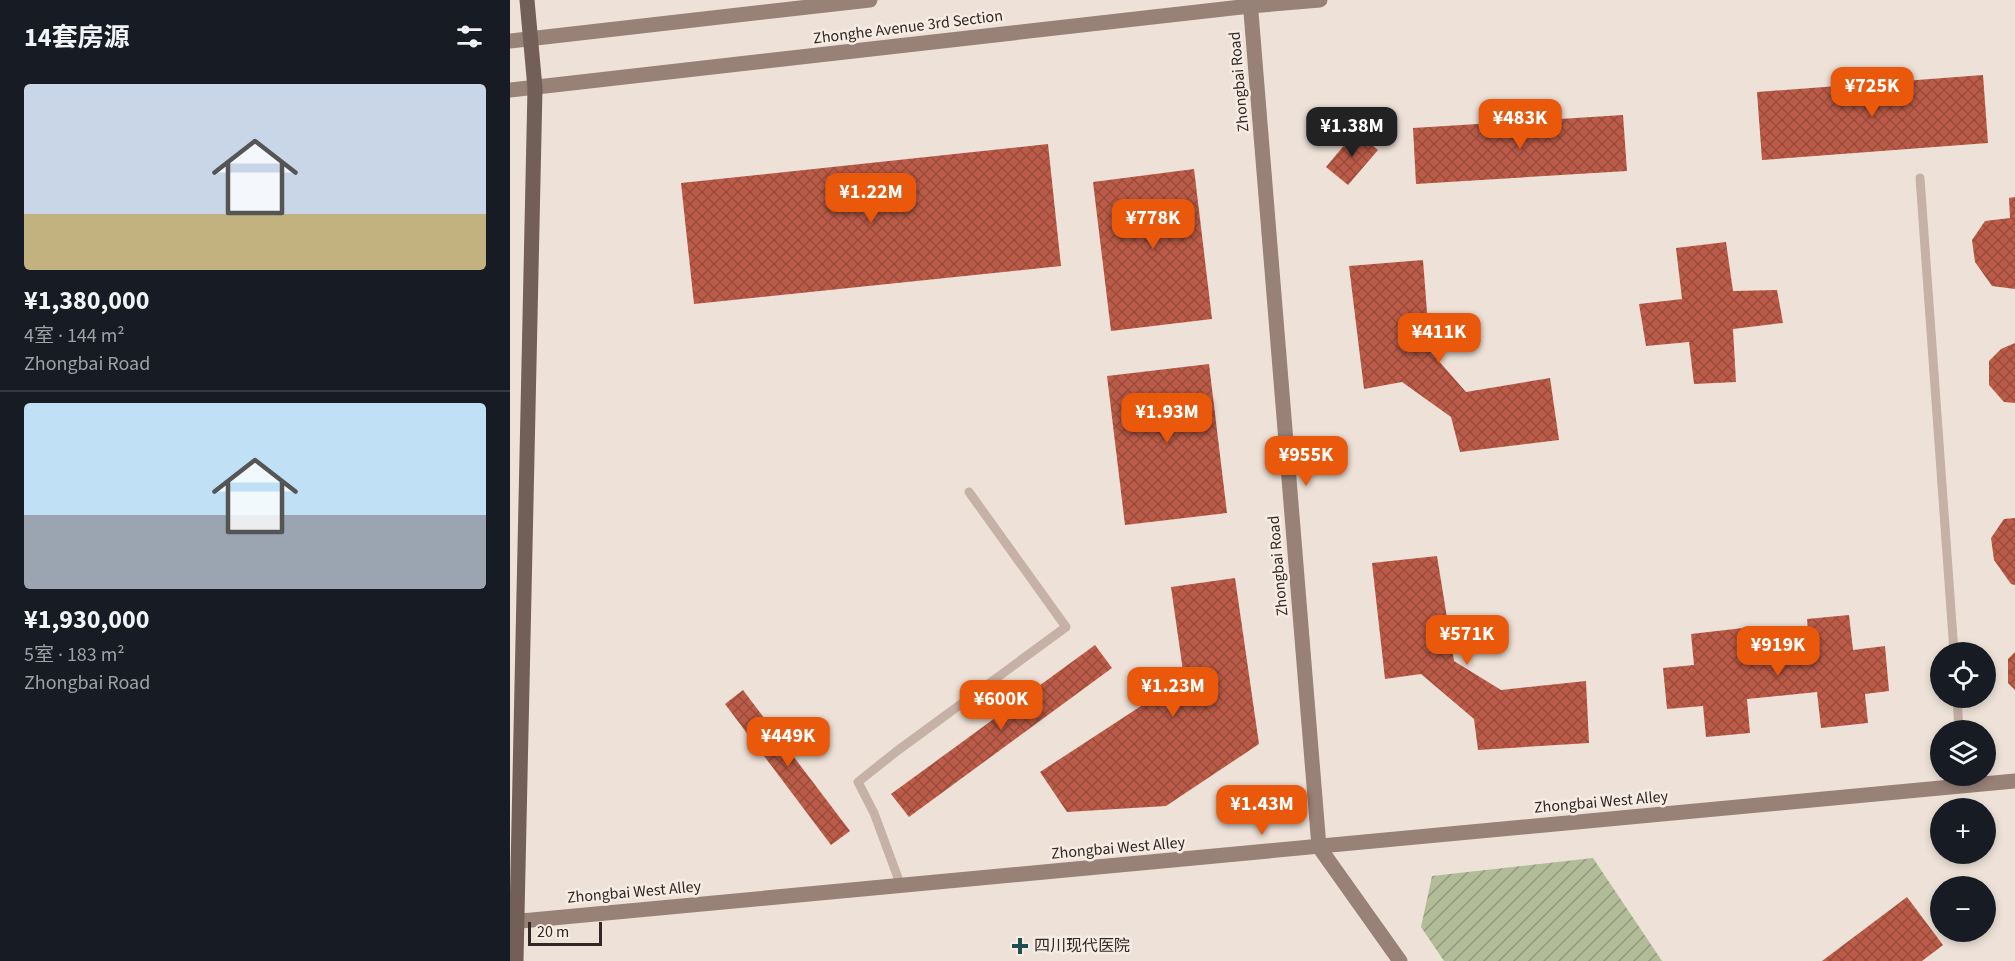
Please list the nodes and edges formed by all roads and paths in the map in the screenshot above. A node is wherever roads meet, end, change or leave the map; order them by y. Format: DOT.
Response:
graph roads {
  1 [pos="527,0"];
  2 [pos="870,0"];
  3 [pos="1320,0"];
  4 [pos="1250,3"];
  5 [pos="530,38"];
  6 [pos="510,41"];
  7 [pos="535,88"];
  8 [pos="510,90"];
  9 [pos="1920,178"];
  10 [pos="969,492"];
  11 [pos="1953,642"];
  12 [pos="1996,781"];
  13 [pos="2015,781"];
  14 [pos="1930,784"];
  15 [pos="1319,847"];
  16 [pos="901,886"];
  17 [pos="513,922"];
  18 [pos="516,961"];
  19 [pos="1400,961"];
  1 -- 5 [label="main road"];
  2 -- 5 [label="street, Zhonghe Avenue 3rd Section"];
  3 -- 4 [label="street, Zhonghe Avenue 3rd Section"];
  4 -- 7 [label="street, Zhonghe Avenue 3rd Section"];
  4 -- 15 [label="street, Zhongbai Road"];
  5 -- 6 [label="street, Zhonghe Avenue 3rd Section"];
  5 -- 7 [label="main road"];
  7 -- 8 [label="street, Zhonghe Avenue 3rd Section"];
  7 -- 17 [label="main road"];
  9 -- 11 [label="lane"];
  10 -- 16 [label="lane"];
  12 -- 13 [label="street, Zhongbai West Alley"];
  14 -- 15 [label="street, Zhongbai West Alley"];
  15 -- 16 [label="street, Zhongbai West Alley"];
  15 -- 19 [label="street"];
  16 -- 17 [label="street, Zhongbai West Alley"];
  17 -- 18 [label="main road"];
}
